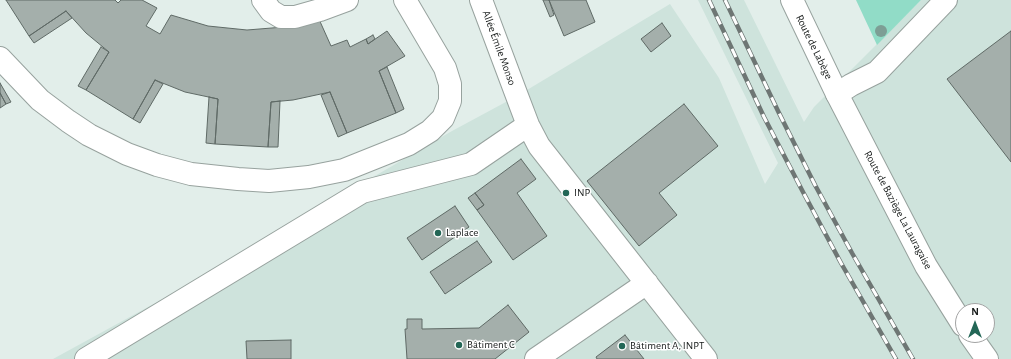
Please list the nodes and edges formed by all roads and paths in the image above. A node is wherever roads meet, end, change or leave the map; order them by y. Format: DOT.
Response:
graph roads {
  1 [pos="263,0"];
  2 [pos="347,0"];
  3 [pos="405,0"];
  4 [pos="482,0"];
  5 [pos="792,0"];
  6 [pos="946,0"];
  7 [pos="0,58"];
  8 [pos="837,94"];
  9 [pos="528,125"];
  10 [pos="647,283"];
  11 [pos="955,311"];
  12 [pos="976,343"];
  13 [pos="86,359"];
  14 [pos="536,359"];
  15 [pos="706,359"];
  16 [pos="987,359"];
  1 -- 2 [label="main road"];
  3 -- 7 [label="main road"];
  4 -- 9 [label="main road, Allée Émile Monso"];
  5 -- 8 [label="main road, Route de Labège"];
  6 -- 8 [label="main road"];
  8 -- 11 [label="main road, Route de Baziège La Lauragaise"];
  9 -- 10 [label="main road, Allée Émile Monso"];
  9 -- 13 [label="main road"];
  10 -- 14 [label="main road"];
  10 -- 15 [label="main road, Allée Émile Monso"];
  12 -- 16 [label="main road"];
}
